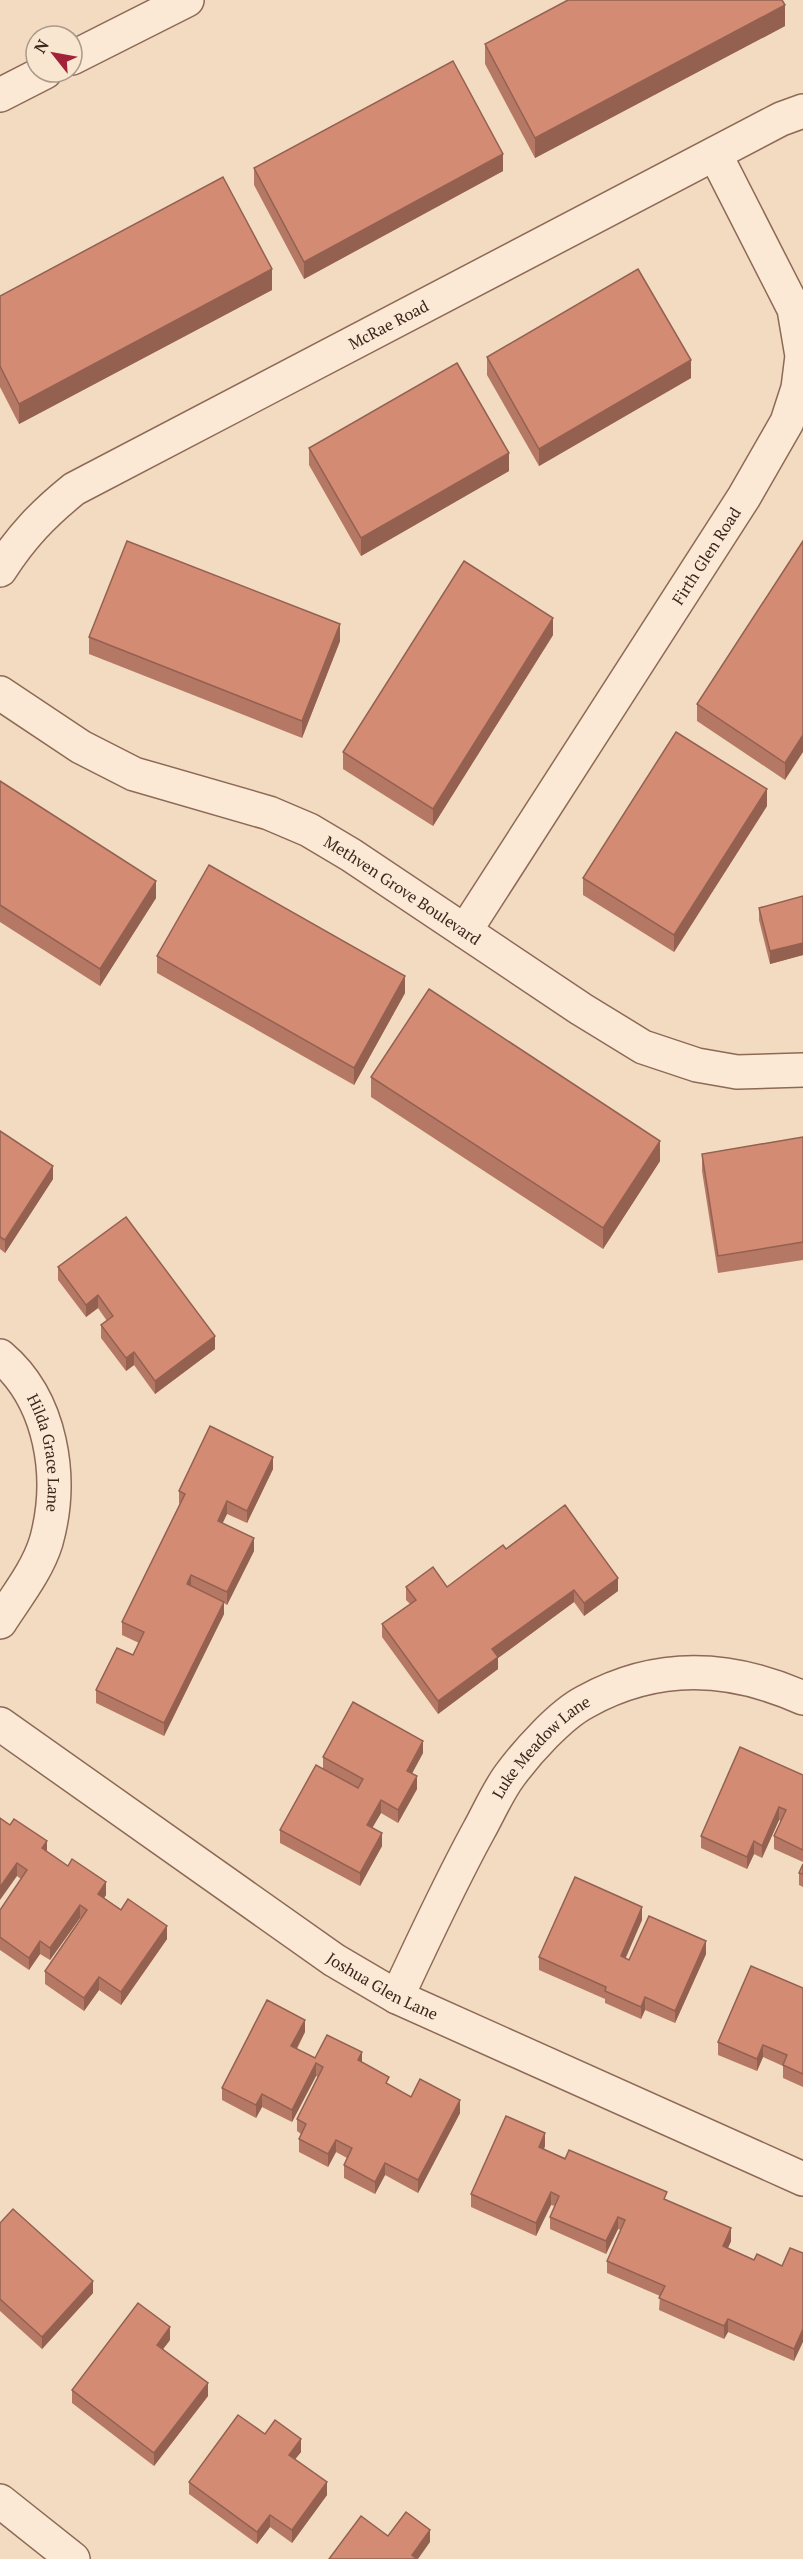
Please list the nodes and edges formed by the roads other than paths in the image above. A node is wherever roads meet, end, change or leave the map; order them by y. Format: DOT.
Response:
graph roads {
  1 [pos="187,0"];
  2 [pos="84,52"];
  3 [pos="24,83"];
  4 [pos="0,95"];
  5 [pos="803,111"];
  6 [pos="715,154"];
  7 [pos="0,570"];
  8 [pos="0,693"];
  9 [pos="465,932"];
  10 [pos="803,1070"];
  11 [pos="0,1356"];
  12 [pos="0,1622"];
  13 [pos="803,1698"];
  14 [pos="0,1724"];
  15 [pos="397,1997"];
  16 [pos="803,2179"];
  17 [pos="0,2501"];
  18 [pos="73,2559"];
  1 -- 2 [label="street"];
  3 -- 4 [label="street"];
  5 -- 6 [label="street, McRae Road"];
  6 -- 7 [label="street, McRae Road"];
  6 -- 9 [label="street, Firth Glen Road"];
  8 -- 9 [label="street, Methven Grove Boulevard"];
  9 -- 10 [label="street, Methven Grove Boulevard"];
  11 -- 12 [label="street, Hilda Grace Lane"];
  13 -- 15 [label="street, Luke Meadow Lane"];
  14 -- 15 [label="street, Joshua Glen Lane"];
  15 -- 16 [label="street, Joshua Glen Lane"];
  17 -- 18 [label="street"];
}
